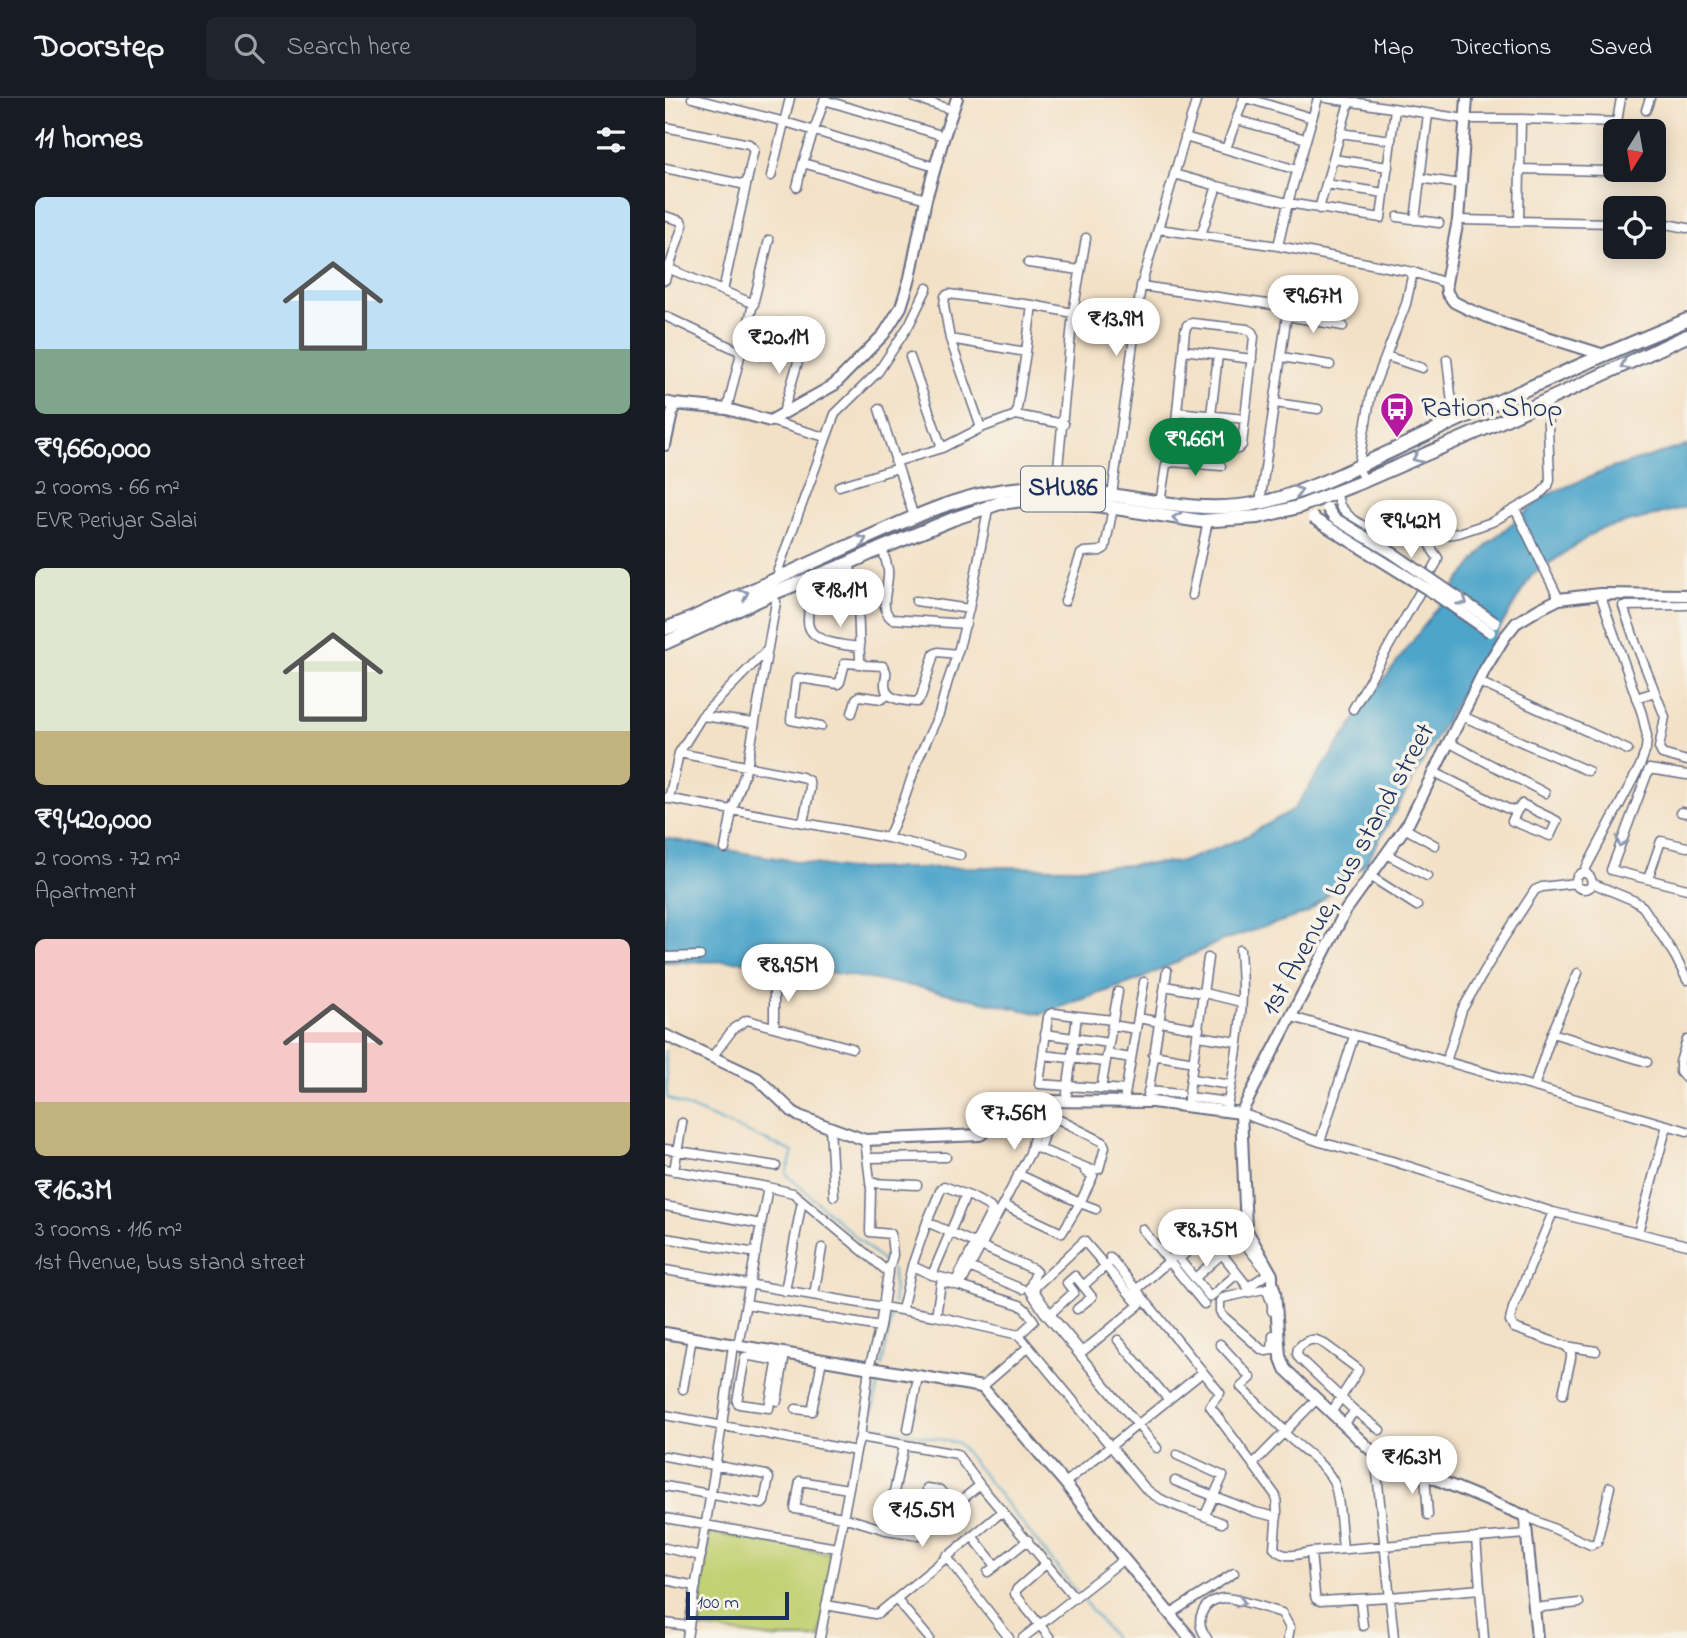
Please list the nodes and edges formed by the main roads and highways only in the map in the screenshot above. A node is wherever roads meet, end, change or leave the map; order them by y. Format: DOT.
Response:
graph roads {
  1 [pos="1687,320"];
  2 [pos="1687,336"];
  3 [pos="1502,399"];
  4 [pos="1512,416"];
  5 [pos="987,500"];
  6 [pos="1113,501"];
  7 [pos="665,629"];
  8 [pos="665,643"];
  1 -- 3 [label="main road, SHU86"];
  2 -- 4 [label="main road, SHU86, one-way"];
  3 -- 4 [label="main road"];
  6 -- 3 [label="main road, SHU86, one-way"];
  4 -- 6 [label="main road, SHU86, one-way"];
  5 -- 6 [label="main road, SHU86"];
  5 -- 6 [label="main road, SHU86"];
  7 -- 5 [label="main road, SHU86, one-way"];
  5 -- 8 [label="main road, SHU86"];
}
